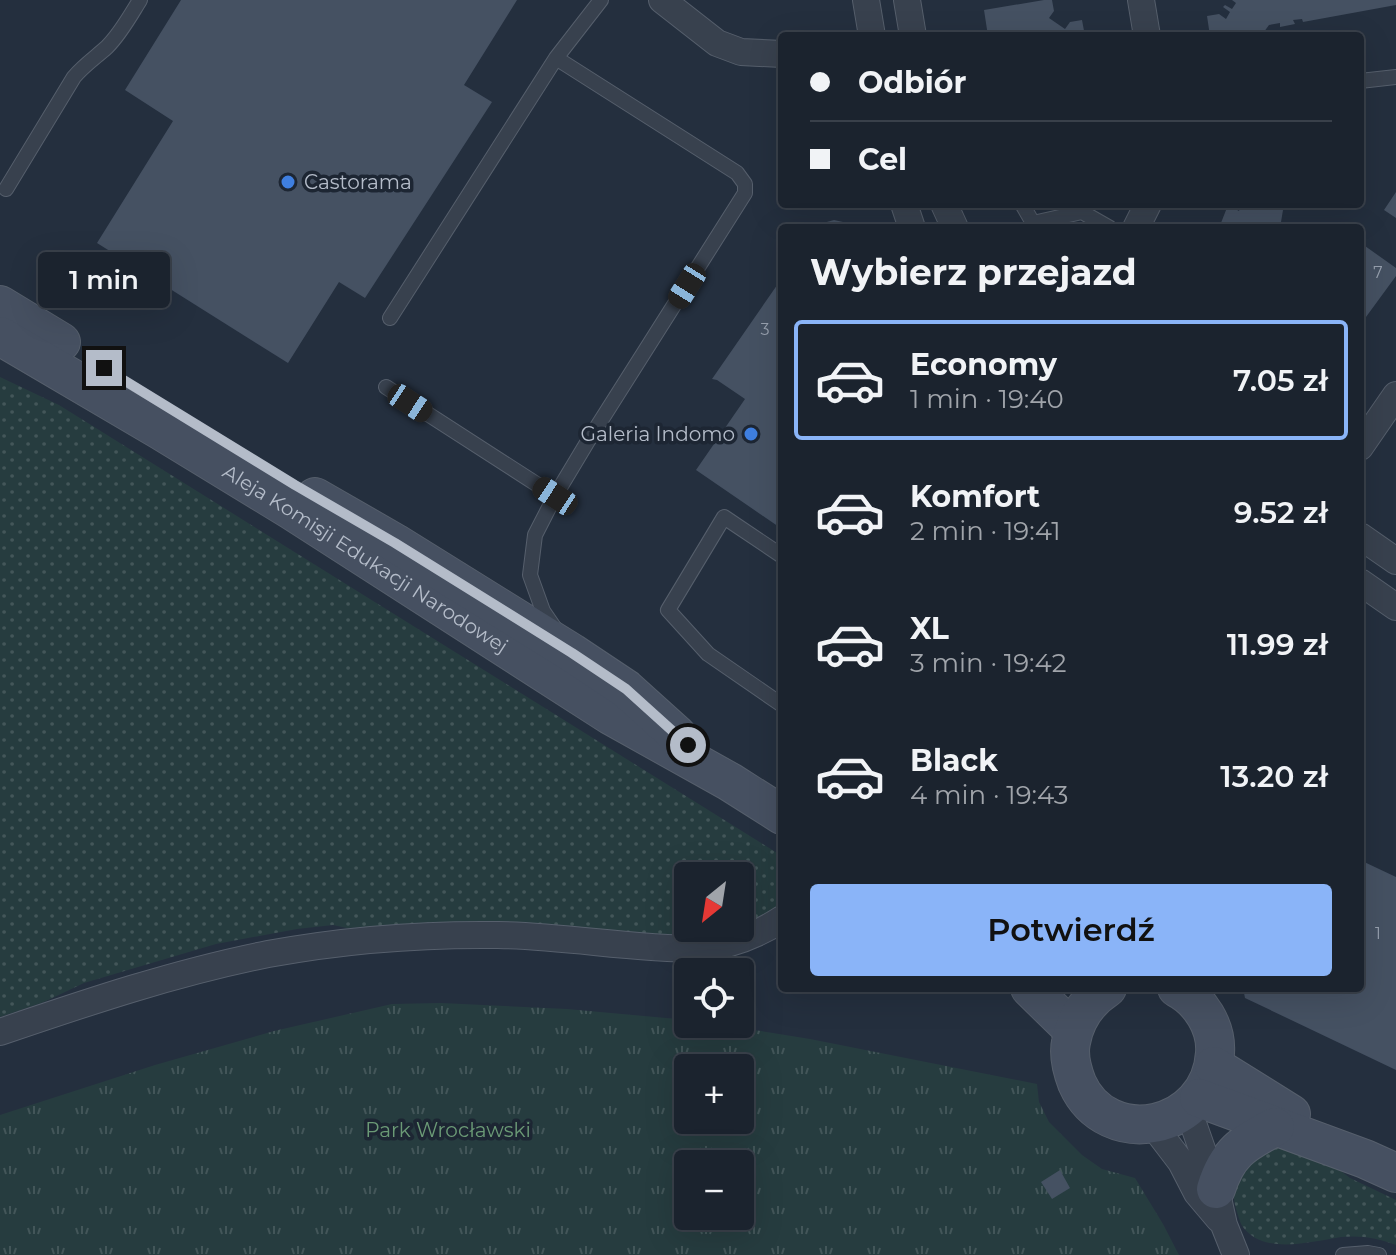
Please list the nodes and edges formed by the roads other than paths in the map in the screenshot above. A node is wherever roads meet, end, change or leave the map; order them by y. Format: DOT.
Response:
graph roads {
  1 [pos="140,0"];
  2 [pos="601,0"];
  3 [pos="662,0"];
  4 [pos="866,0"];
  5 [pos="907,0"];
  6 [pos="1141,0"];
  7 [pos="871,32"];
  8 [pos="906,32"];
  9 [pos="1146,32"];
  10 [pos="778,54"];
  11 [pos="556,58"];
  12 [pos="1396,77"];
  13 [pos="1364,81"];
  14 [pos="6,189"];
  15 [pos="1024,208"];
  16 [pos="1103,224"];
  17 [pos="0,305"];
  18 [pos="390,318"];
  19 [pos="0,336"];
  20 [pos="386,387"];
  21 [pos="1396,395"];
  22 [pos="1364,441"];
  23 [pos="555,496"];
  24 [pos="1364,539"];
  25 [pos="778,553"];
  26 [pos="1396,561"];
  27 [pos="1364,585"];
  28 [pos="1396,607"];
  29 [pos="572,653"];
  30 [pos="778,702"];
  31 [pos="730,782"];
  32 [pos="778,812"];
  33 [pos="778,921"];
  34 [pos="1034,992"];
  35 [pos="1095,992"];
  36 [pos="1185,992"];
  37 [pos="1073,1030"];
  38 [pos="0,1032"];
  39 [pos="1200,1091"];
  40 [pos="1152,1124"];
  41 [pos="1275,1127"];
  42 [pos="1381,1166"];
  43 [pos="1216,1189"];
  44 [pos="1224,1225"];
  45 [pos="1236,1255"];
  46 [pos="1343,1255"];
  47 [pos="1379,1255"];
  1 -- 14 [label="lane"];
  2 -- 11 [label="lane"];
  3 -- 10 [label="street"];
  4 -- 7 [label="street"];
  5 -- 8 [label="street"];
  6 -- 9 [label="street"];
  11 -- 18 [label="lane"];
  11 -- 23 [label="lane"];
  12 -- 13 [label="lane"];
  15 -- 16 [label="lane"];
  17 -- 29 [label="main road, Aleja Komisji Edukacji Narodowej"];
  19 -- 31 [label="main road, Aleja Komisji Edukacji Narodowej"];
  20 -- 23 [label="lane"];
  21 -- 22 [label="street"];
  23 -- 29 [label="lane"];
  24 -- 26 [label="street"];
  25 -- 30 [label="lane"];
  27 -- 28 [label="street"];
  29 -- 31 [label="main road, Aleja Komisji Edukacji Narodowej"];
  31 -- 32 [label="main road, Aleja Komisji Edukacji Narodowej"];
  33 -- 38 [label="street"];
  34 -- 37 [label="main road"];
  35 -- 37 [label="main road"];
  36 -- 39 [label="main road"];
  37 -- 40 [label="main road"];
  39 -- 40 [label="main road"];
  39 -- 41 [label="main road"];
  39 -- 42 [label="main road"];
  39 -- 43 [label="street"];
  40 -- 44 [label="street"];
  41 -- 42 [label="main road"];
  41 -- 43 [label="main road"];
  43 -- 44 [label="street"];
  44 -- 45 [label="street"];
  46 -- 47 [label="lane"];
}
